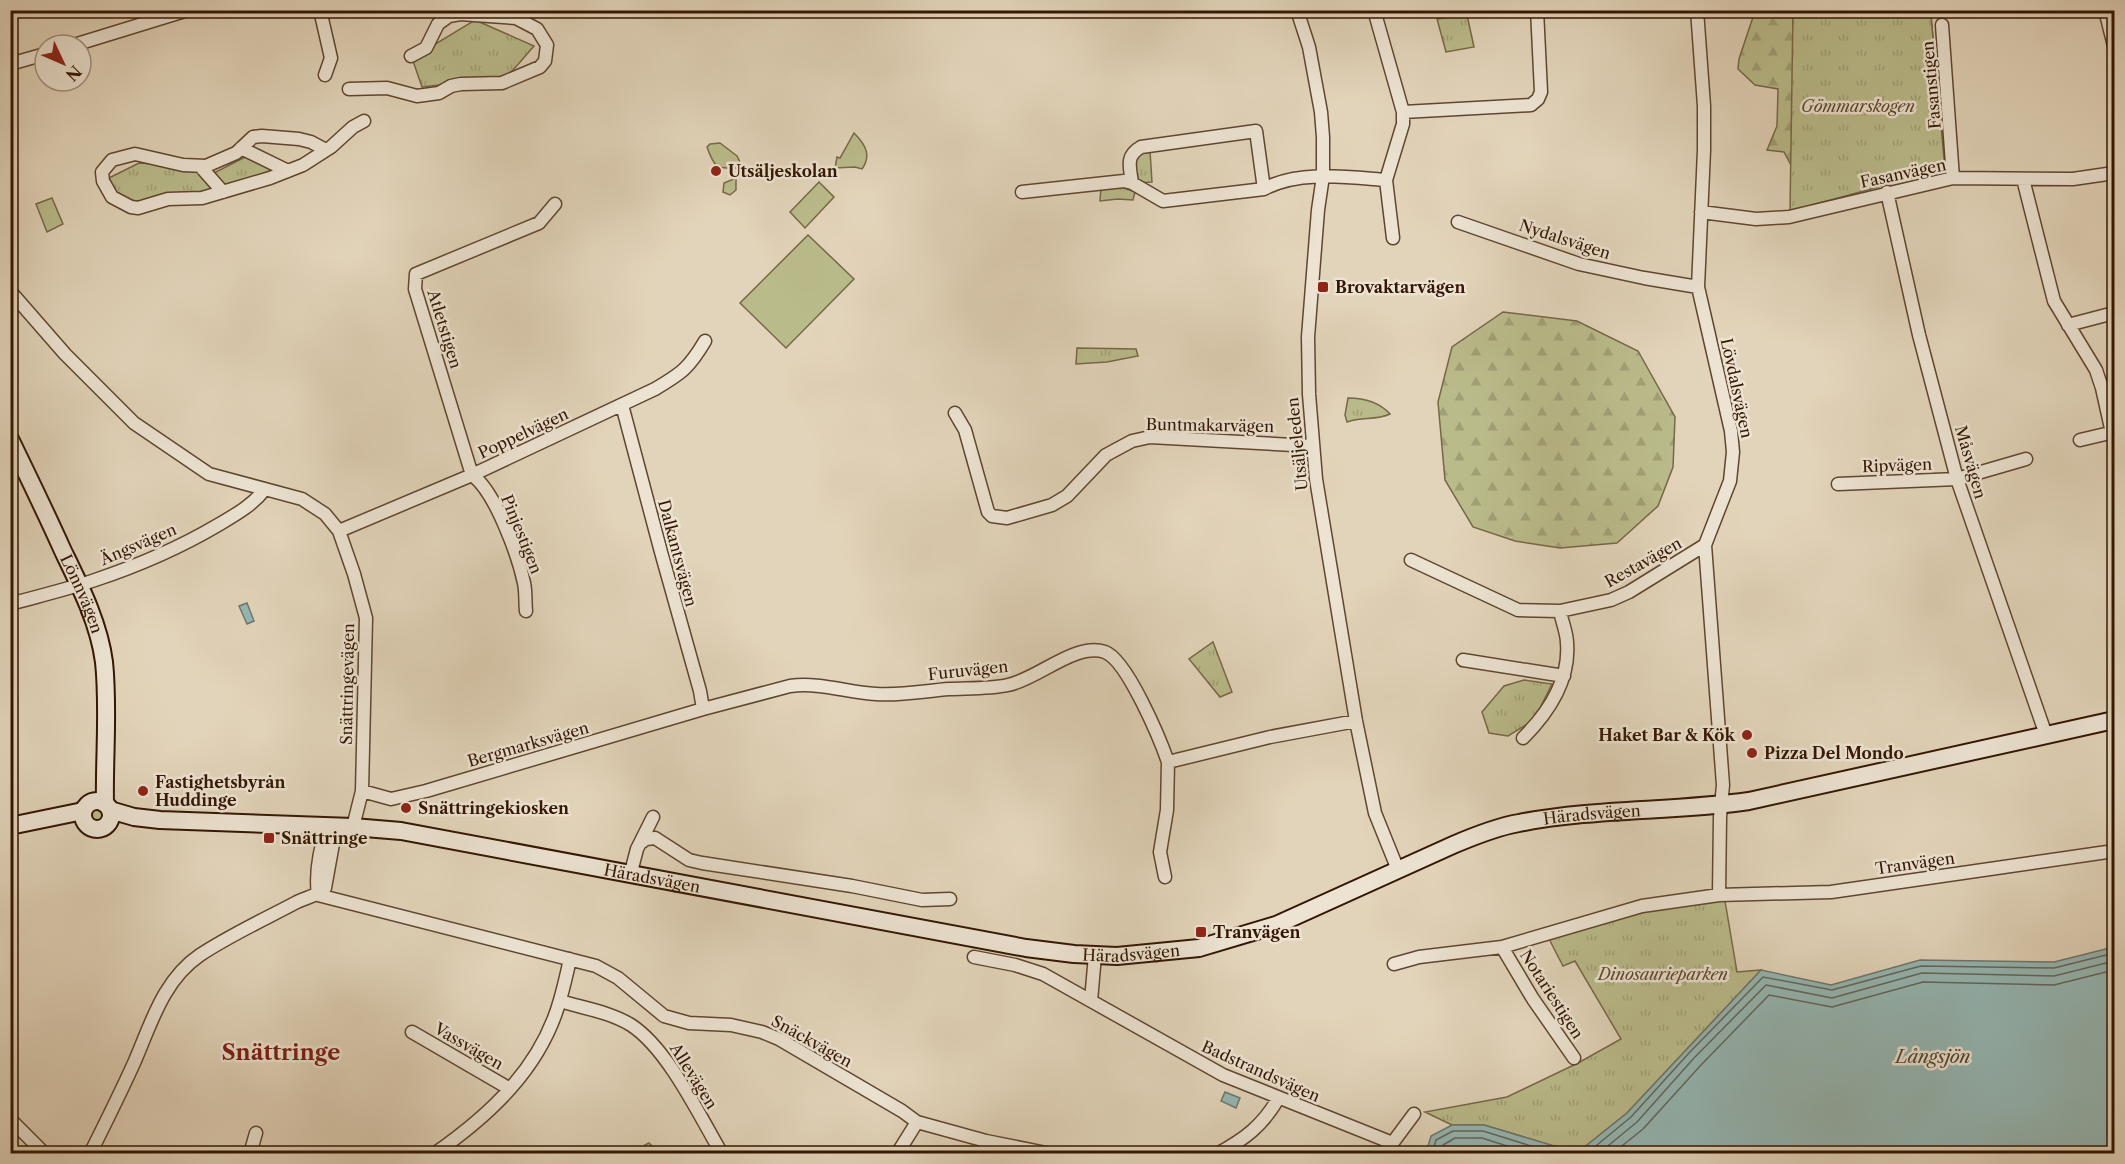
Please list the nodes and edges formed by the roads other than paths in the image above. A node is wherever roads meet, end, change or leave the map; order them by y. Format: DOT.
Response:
graph roads {
  1 [pos="188,10"];
  2 [pos="320,10"];
  3 [pos="1297,10"];
  4 [pos="1374,10"];
  5 [pos="1537,10"];
  6 [pos="1697,10"];
  7 [pos="2105,10"];
  8 [pos="1942,26"];
  9 [pos="93,39"];
  10 [pos="2115,46"];
  11 [pos="411,56"];
  12 [pos="33,57"];
  13 [pos="10,64"];
  14 [pos="325,75"];
  15 [pos="349,89"];
  16 [pos="1403,112"];
  17 [pos="364,121"];
  18 [pos="241,148"];
  19 [pos="326,150"];
  20 [pos="200,166"];
  21 [pos="288,171"];
  22 [pos="2115,173"];
  23 [pos="1323,176"];
  24 [pos="1953,178"];
  25 [pos="2023,179"];
  26 [pos="1386,180"];
  27 [pos="1132,183"];
  28 [pos="1264,189"];
  29 [pos="223,192"];
  30 [pos="1022,192"];
  31 [pos="1887,192"];
  32 [pos="555,204"];
  33 [pos="1701,212"];
  34 [pos="1458,222"];
  35 [pos="1393,238"];
  36 [pos="1698,287"];
  37 [pos="10,291"];
  38 [pos="2115,313"];
  39 [pos="2068,325"];
  40 [pos="705,341"];
  41 [pos="622,405"];
  42 [pos="955,412"];
  43 [pos="2113,433"];
  44 [pos="10,439"];
  45 [pos="2080,440"];
  46 [pos="1312,446"];
  47 [pos="2026,459"];
  48 [pos="472,475"];
  49 [pos="1957,479"];
  50 [pos="1838,484"];
  51 [pos="265,489"];
  52 [pos="339,531"];
  53 [pos="1706,545"];
  54 [pos="1411,560"];
  55 [pos="80,585"];
  56 [pos="10,604"];
  57 [pos="526,611"];
  58 [pos="1560,611"];
  59 [pos="1463,660"];
  60 [pos="1563,676"];
  61 [pos="703,709"];
  62 [pos="2115,720"];
  63 [pos="1356,721"];
  64 [pos="2046,735"];
  65 [pos="1523,738"];
  66 [pos="1168,762"];
  67 [pos="362,791"];
  68 [pos="1721,805"];
  69 [pos="97,811"];
  70 [pos="653,817"];
  71 [pos="18,825"];
  72 [pos="332,827"];
  73 [pos="353,827"];
  74 [pos="642,842"];
  75 [pos="2115,851"];
  76 [pos="1398,870"];
  77 [pos="631,872"];
  78 [pos="1165,877"];
  79 [pos="318,895"];
  80 [pos="1719,895"];
  81 [pos="950,899"];
  82 [pos="1502,947"];
  83 [pos="1095,955"];
  84 [pos="974,957"];
  85 [pos="570,959"];
  86 [pos="1394,964"];
  87 [pos="560,1001"];
  88 [pos="1091,1001"];
  89 [pos="412,1032"];
  90 [pos="1574,1058"];
  91 [pos="510,1089"];
  92 [pos="1278,1099"];
  93 [pos="1414,1114"];
  94 [pos="10,1119"];
  95 [pos="916,1122"];
  96 [pos="256,1132"];
  97 [pos="45,1154"];
  98 [pos="90,1154"];
  99 [pos="250,1154"];
  100 [pos="434,1154"];
  101 [pos="722,1154"];
  102 [pos="897,1154"];
  103 [pos="1052,1154"];
  104 [pos="1217,1154"];
  1 -- 9 [label="street"];
  2 -- 14 [label="street"];
  3 -- 23 [label="street, Utsäljeleden"];
  4 -- 16 [label="street"];
  5 -- 16 [label="street"];
  6 -- 33 [label="street, Lövdalsvägen"];
  7 -- 10 [label="street"];
  8 -- 24 [label="street, Fasanstigen"];
  11 -- 15 [label="street"];
  12 -- 13 [label="street"];
  16 -- 26 [label="street"];
  17 -- 19 [label="street"];
  18 -- 19 [label="street"];
  18 -- 20 [label="street"];
  18 -- 21 [label="street"];
  19 -- 21 [label="street"];
  20 -- 29 [label="street"];
  20 -- 29 [label="street"];
  21 -- 29 [label="street"];
  22 -- 25 [label="street, Fasanvägen"];
  23 -- 26 [label="street"];
  23 -- 28 [label="street"];
  23 -- 46 [label="street, Utsäljeleden"];
  24 -- 25 [label="street, Fasanvägen"];
  24 -- 31 [label="street, Fasanvägen"];
  25 -- 39 [label="street"];
  26 -- 35 [label="street"];
  27 -- 28 [label="street"];
  27 -- 28 [label="street"];
  27 -- 30 [label="street"];
  31 -- 33 [label="street, Fasanvägen"];
  31 -- 49 [label="street, Måsvägen"];
  32 -- 48 [label="street, Atletstigen"];
  33 -- 36 [label="street, Lövdalsvägen"];
  34 -- 36 [label="street, Nydalsvägen"];
  36 -- 53 [label="street, Lövdalsvägen"];
  37 -- 51 [label="street, Snättringevägen"];
  38 -- 39 [label="street"];
  39 -- 43 [label="street"];
  40 -- 41 [label="street, Poppelvägen"];
  41 -- 48 [label="street, Poppelvägen"];
  41 -- 61 [label="street, Dalkantsvägen"];
  42 -- 46 [label="street, Buntmakarvägen"];
  43 -- 45 [label="street"];
  44 -- 55 [label="street, Lönnvägen"];
  46 -- 63 [label="street, Utsäljeleden"];
  47 -- 49 [label="street, Ripvägen"];
  48 -- 52 [label="street, Poppelvägen"];
  48 -- 57 [label="street, Pinjestigen"];
  49 -- 50 [label="street, Ripvägen"];
  49 -- 64 [label="street, Måsvägen"];
  51 -- 52 [label="street, Snättringevägen"];
  51 -- 55 [label="street, Ängsvägen"];
  52 -- 67 [label="street, Snättringevägen"];
  53 -- 58 [label="street, Restavägen"];
  53 -- 68 [label="street, Lövdalsvägen"];
  54 -- 58 [label="street, Restavägen"];
  55 -- 56 [label="street, Ängsvägen"];
  55 -- 69 [label="street, Lönnvägen"];
  58 -- 60 [label="street"];
  59 -- 60 [label="street"];
  60 -- 65 [label="street"];
  61 -- 66 [label="street, Furuvägen"];
  61 -- 67 [label="street, Bergmarksvägen"];
  62 -- 64 [label="street, Häradsvägen"];
  63 -- 66 [label="street"];
  63 -- 76 [label="street, Utsäljeleden"];
  64 -- 68 [label="street, Häradsvägen"];
  66 -- 78 [label="street, Furuvägen"];
  67 -- 73 [label="street, Snättringevägen"];
  68 -- 76 [label="street, Häradsvägen"];
  68 -- 80 [label="street"];
  69 -- 71 [label="street, Häradsvägen"];
  69 -- 72 [label="street, Häradsvägen"];
  70 -- 74 [label="street"];
  72 -- 73 [label="street, Häradsvägen"];
  72 -- 79 [label="street"];
  73 -- 77 [label="street, Häradsvägen"];
  74 -- 77 [label="street"];
  74 -- 81 [label="street, Häradsvägen"];
  75 -- 80 [label="street, Tranvägen"];
  76 -- 83 [label="street, Häradsvägen"];
  77 -- 83 [label="street, Häradsvägen"];
  79 -- 85 [label="street, Snäckvägen"];
  79 -- 98 [label="street"];
  80 -- 82 [label="street, Tranvägen"];
  82 -- 86 [label="street, Tranvägen"];
  82 -- 90 [label="street, Notariestigen"];
  83 -- 88 [label="street"];
  84 -- 88 [label="street, Badstrandsvägen"];
  85 -- 87 [label="street, Vassvägen"];
  85 -- 95 [label="street, Snäckvägen"];
  87 -- 91 [label="street, Vassvägen"];
  87 -- 101 [label="street, Allevägen"];
  88 -- 92 [label="street, Badstrandsvägen"];
  89 -- 91 [label="street, Vassvägen"];
  91 -- 100 [label="street, Vassvägen"];
  92 -- 93 [label="street, Badstrandsvägen"];
  92 -- 104 [label="street"];
  94 -- 97 [label="street"];
  95 -- 102 [label="street"];
  95 -- 103 [label="street, Snäckvägen"];
  96 -- 99 [label="street"];
}
